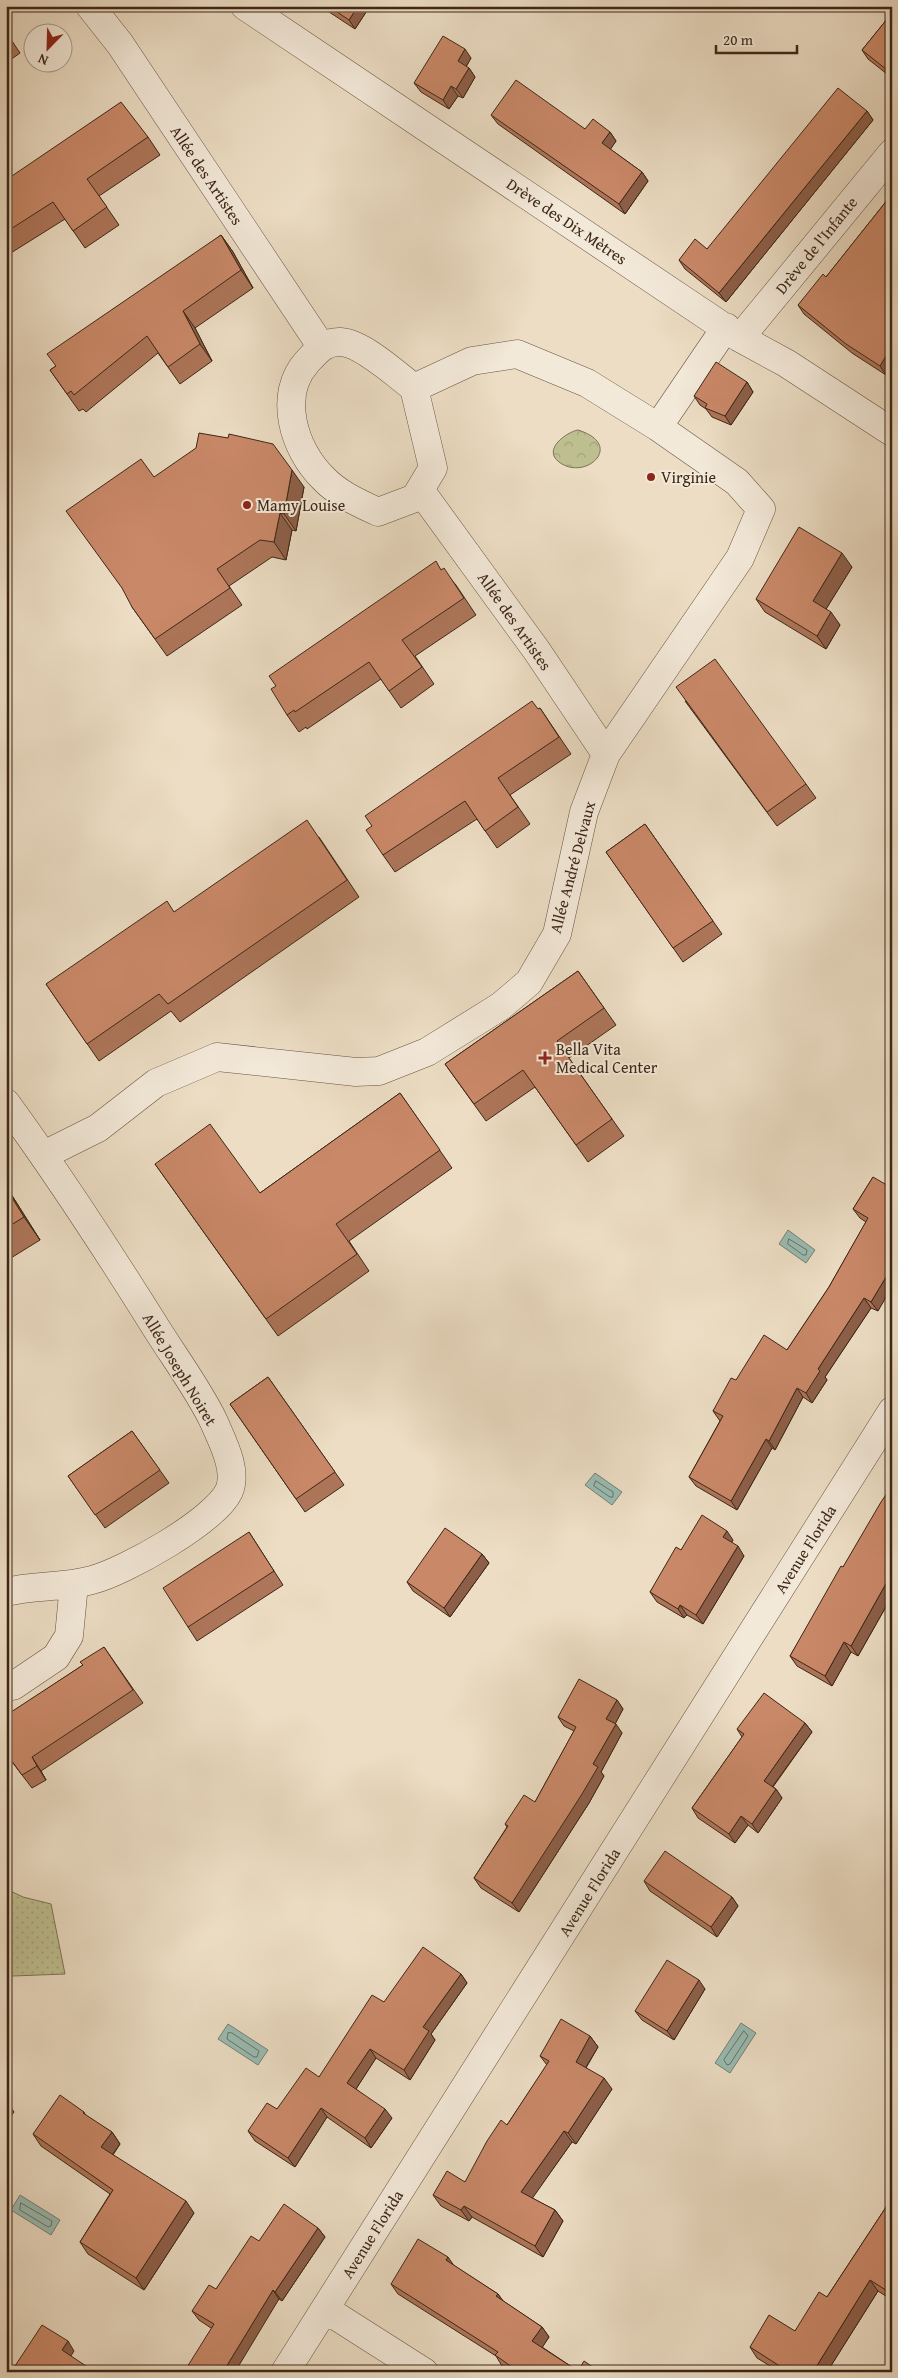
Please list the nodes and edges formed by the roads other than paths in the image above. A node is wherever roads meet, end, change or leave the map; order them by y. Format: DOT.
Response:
graph roads {
  1 [pos="90,6"];
  2 [pos="245,6"];
  3 [pos="892,153"];
  4 [pos="733,332"];
  5 [pos="321,346"];
  6 [pos="414,388"];
  7 [pos="658,427"];
  8 [pos="892,432"];
  9 [pos="420,490"];
  10 [pos="606,754"];
  11 [pos="6,1103"];
  12 [pos="44,1155"];
  13 [pos="892,1411"];
  14 [pos="74,1584"];
  15 [pos="6,1592"];
  16 [pos="6,1686"];
  17 [pos="324,2309"];
  18 [pos="285,2372"];
  19 [pos="424,2372"];
  1 -- 5 [label="street, Allée des Artistes"];
  2 -- 4 [label="street, Drève des Dix Mètres"];
  3 -- 4 [label="street, Drève de l'Infante"];
  4 -- 7 [label="street"];
  4 -- 8 [label="street, Drève des Dix Mètres"];
  5 -- 6 [label="street"];
  5 -- 9 [label="street"];
  6 -- 7 [label="street"];
  6 -- 9 [label="street"];
  7 -- 10 [label="street, Allée André Delvaux"];
  9 -- 10 [label="street, Allée des Artistes"];
  10 -- 12 [label="street, Allée André Delvaux"];
  11 -- 12 [label="street, Allée Joseph Noiret"];
  12 -- 14 [label="street, Allée Joseph Noiret"];
  13 -- 17 [label="street, Avenue Florida"];
  14 -- 15 [label="street, Allée Joseph Noiret"];
  14 -- 16 [label="street"];
  17 -- 18 [label="street, Avenue Florida"];
  17 -- 19 [label="street"];
}
